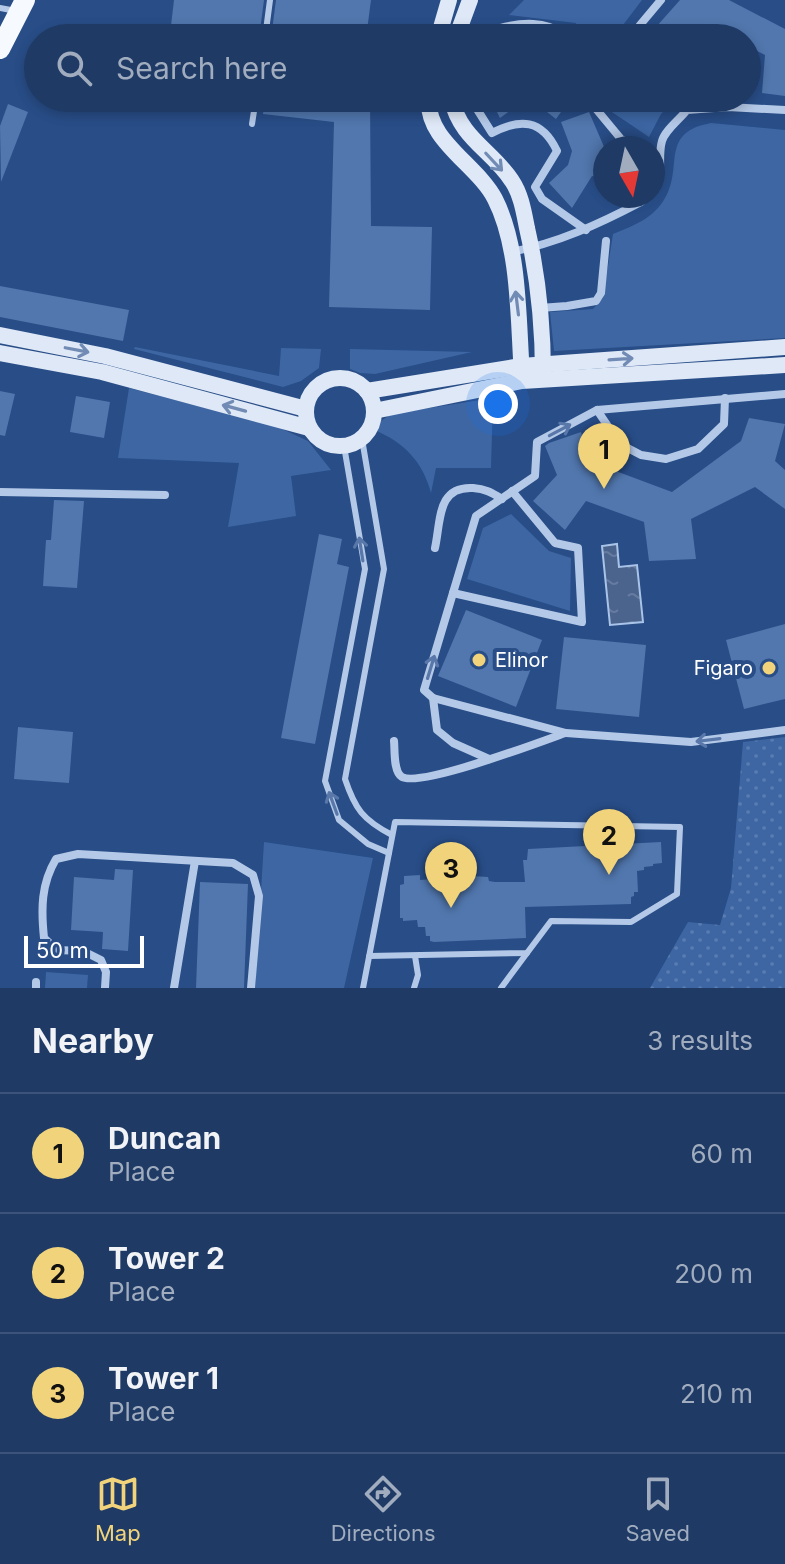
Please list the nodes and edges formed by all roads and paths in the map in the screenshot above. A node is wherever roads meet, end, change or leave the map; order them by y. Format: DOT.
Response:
graph roads {
  1 [pos="270,0"];
  2 [pos="449,0"];
  3 [pos="470,0"];
  4 [pos="661,0"];
  5 [pos="15,7"];
  6 [pos="267,24"];
  7 [pos="442,24"];
  8 [pos="461,24"];
  9 [pos="641,24"];
  10 [pos="0,49"];
  11 [pos="761,106"];
  12 [pos="785,110"];
  13 [pos="254,112"];
  14 [pos="430,112"];
  15 [pos="455,112"];
  16 [pos="479,112"];
  17 [pos="599,112"];
  18 [pos="685,112"];
  19 [pos="252,124"];
  20 [pos="619,136"];
  21 [pos="665,136"];
  22 [pos="629,208"];
  23 [pos="586,230"];
  24 [pos="606,241"];
  25 [pos="532,248"];
  26 [pos="511,252"];
  27 [pos="540,308"];
  28 [pos="0,335"];
  29 [pos="785,347"];
  30 [pos="0,353"];
  31 [pos="785,365"];
  32 [pos="543,372"];
  33 [pos="522,374"];
  34 [pos="367,391"];
  35 [pos="785,394"];
  36 [pos="725,398"];
  37 [pos="306,409"];
  38 [pos="597,410"];
  39 [pos="374,411"];
  40 [pos="309,428"];
  41 [pos="362,439"];
  42 [pos="344,446"];
  43 [pos="512,491"];
  44 [pos="0,492"];
  45 [pos="165,495"];
  46 [pos="502,499"];
  47 [pos="435,548"];
  48 [pos="453,593"];
  49 [pos="433,698"];
  50 [pos="785,730"];
  51 [pos="566,733"];
  52 [pos="394,741"];
  53 [pos="332,744"];
  54 [pos="351,747"];
  55 [pos="490,759"];
  56 [pos="392,835"];
  57 [pos="389,853"];
  58 [pos="195,861"];
  59 [pos="527,953"];
  60 [pos="369,956"];
  61 [pos="415,956"];
  62 [pos="105,988"];
  63 [pos="174,988"];
  64 [pos="251,988"];
  65 [pos="363,988"];
  66 [pos="414,988"];
  67 [pos="501,988"];
  1 -- 6 [label="lane"];
  2 -- 7 [label="street"];
  3 -- 8 [label="street"];
  4 -- 9 [label="street"];
  5 -- 10 [label="main road"];
  11 -- 12 [label="street"];
  13 -- 19 [label="lane"];
  14 -- 26 [label="street"];
  15 -- 25 [label="street, one-way"];
  16 -- 23 [label="street"];
  17 -- 20 [label="street"];
  18 -- 21 [label="street"];
  22 -- 23 [label="street"];
  23 -- 25 [label="street"];
  24 -- 27 [label="street"];
  25 -- 26 [label="street"];
  25 -- 27 [label="street"];
  33 -- 26 [label="street, one-way"];
  27 -- 32 [label="street"];
  28 -- 37 [label="street, one-way"];
  32 -- 29 [label="street, one-way"];
  40 -- 30 [label="street, one-way"];
  31 -- 32 [label="street"];
  32 -- 33 [label="street"];
  33 -- 34 [label="street"];
  33 -- 39 [label="street"];
  34 -- 37 [label="street"];
  34 -- 39 [label="street"];
  35 -- 36 [label="street"];
  36 -- 38 [label="street"];
  36 -- 38 [label="street"];
  37 -- 40 [label="street"];
  43 -- 38 [label="street, one-way"];
  39 -- 41 [label="street"];
  40 -- 42 [label="street"];
  41 -- 42 [label="street"];
  41 -- 54 [label="lane"];
  53 -- 42 [label="lane, one-way"];
  43 -- 46 [label="street"];
  43 -- 48 [label="street"];
  44 -- 45 [label="street"];
  46 -- 47 [label="street"];
  46 -- 48 [label="street"];
  49 -- 48 [label="street, one-way"];
  49 -- 51 [label="street"];
  49 -- 55 [label="street"];
  50 -- 51 [label="street, one-way"];
  51 -- 55 [label="street"];
  52 -- 55 [label="street"];
  53 -- 54 [label="lane"];
  57 -- 53 [label="lane, one-way"];
  54 -- 56 [label="lane"];
  56 -- 57 [label="lane"];
  56 -- 59 [label="lane"];
  57 -- 60 [label="lane"];
  58 -- 62 [label="street"];
  58 -- 63 [label="street"];
  58 -- 64 [label="street"];
  59 -- 61 [label="lane"];
  59 -- 67 [label="lane"];
  60 -- 61 [label="lane"];
  60 -- 65 [label="lane"];
  61 -- 66 [label="lane"];
}
